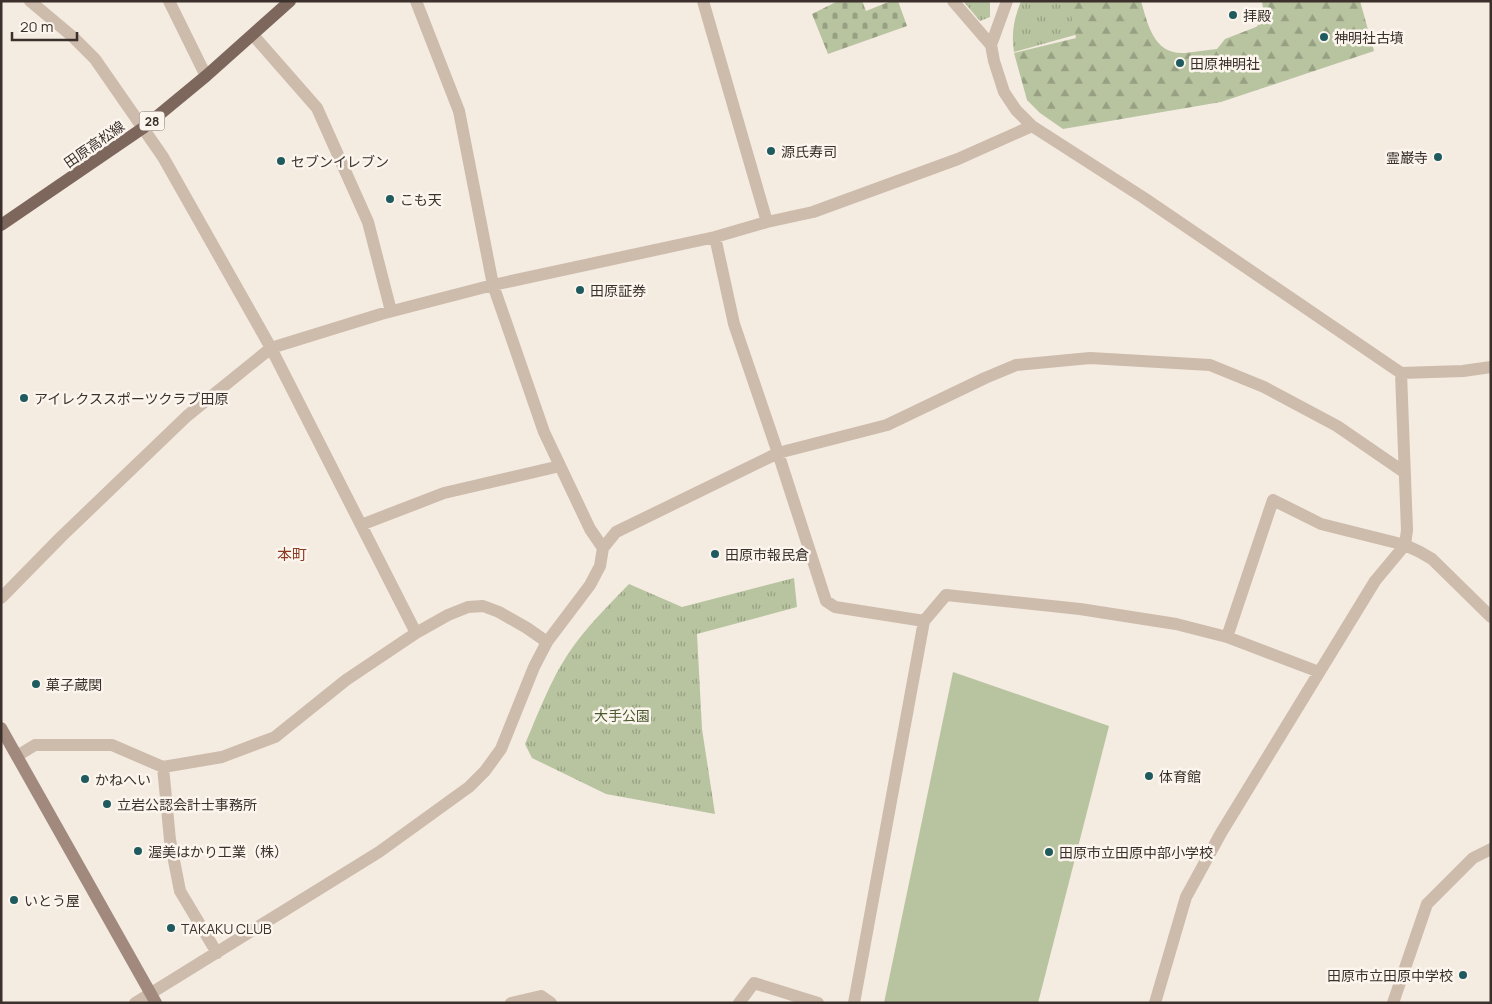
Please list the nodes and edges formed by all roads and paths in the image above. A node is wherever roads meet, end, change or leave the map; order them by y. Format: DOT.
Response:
graph roads {
  1 [pos="30,1"];
  2 [pos="169,1"];
  3 [pos="290,1"];
  4 [pos="416,1"];
  5 [pos="703,1"];
  6 [pos="953,1"];
  7 [pos="1007,1"];
  8 [pos="253,35"];
  9 [pos="991,45"];
  10 [pos="206,76"];
  11 [pos="1032,126"];
  12 [pos="143,128"];
  13 [pos="767,222"];
  14 [pos="1,226"];
  15 [pos="714,237"];
  16 [pos="493,285"];
  17 [pos="391,311"];
  18 [pos="271,348"];
  19 [pos="1491,366"];
  20 [pos="1401,373"];
  21 [pos="778,453"];
  22 [pos="560,466"];
  23 [pos="1404,472"];
  24 [pos="361,525"];
  25 [pos="1405,545"];
  26 [pos="603,548"];
  27 [pos="1,598"];
  28 [pos="1491,617"];
  29 [pos="924,621"];
  30 [pos="416,634"];
  31 [pos="1227,637"];
  32 [pos="547,642"];
  33 [pos="1319,672"];
  34 [pos="1,728"];
  35 [pos="16,756"];
  36 [pos="163,767"];
  37 [pos="1491,849"];
  38 [pos="217,953"];
  39 [pos="154,998"];
  40 [pos="135,1003"];
  41 [pos="511,1003"];
  42 [pos="552,1003"];
  43 [pos="739,1003"];
  44 [pos="818,1003"];
  45 [pos="854,1003"];
  46 [pos="1155,1003"];
  47 [pos="1393,1003"];
  1 -- 12 [label="street"];
  2 -- 10 [label="street"];
  3 -- 8 [label="main road, 田原高松線 / 28"];
  4 -- 16 [label="street"];
  5 -- 13 [label="street"];
  6 -- 9 [label="street"];
  7 -- 9 [label="street"];
  8 -- 10 [label="main road, 田原高松線 / 28"];
  8 -- 17 [label="street"];
  9 -- 11 [label="street"];
  10 -- 12 [label="main road, 田原高松線 / 28"];
  11 -- 13 [label="street"];
  11 -- 20 [label="street"];
  12 -- 14 [label="main road, 田原高松線 / 28"];
  12 -- 18 [label="street"];
  13 -- 15 [label="street"];
  15 -- 16 [label="street"];
  15 -- 21 [label="street"];
  16 -- 17 [label="street"];
  16 -- 22 [label="street"];
  17 -- 18 [label="street"];
  18 -- 24 [label="street"];
  18 -- 27 [label="street"];
  19 -- 20 [label="street"];
  20 -- 23 [label="street"];
  21 -- 23 [label="street"];
  21 -- 26 [label="street"];
  21 -- 29 [label="street"];
  22 -- 24 [label="street"];
  22 -- 26 [label="street"];
  23 -- 25 [label="street"];
  24 -- 30 [label="street"];
  25 -- 28 [label="street"];
  25 -- 31 [label="street"];
  25 -- 33 [label="street"];
  26 -- 32 [label="street"];
  29 -- 31 [label="street"];
  29 -- 45 [label="street"];
  30 -- 32 [label="street"];
  30 -- 36 [label="street"];
  31 -- 33 [label="street"];
  32 -- 38 [label="street"];
  33 -- 46 [label="street"];
  34 -- 35 [label="street"];
  35 -- 36 [label="street"];
  35 -- 39 [label="street"];
  36 -- 38 [label="street"];
  37 -- 47 [label="street"];
  38 -- 39 [label="street"];
  39 -- 40 [label="street"];
  41 -- 42 [label="street"];
  43 -- 44 [label="street"];
}
